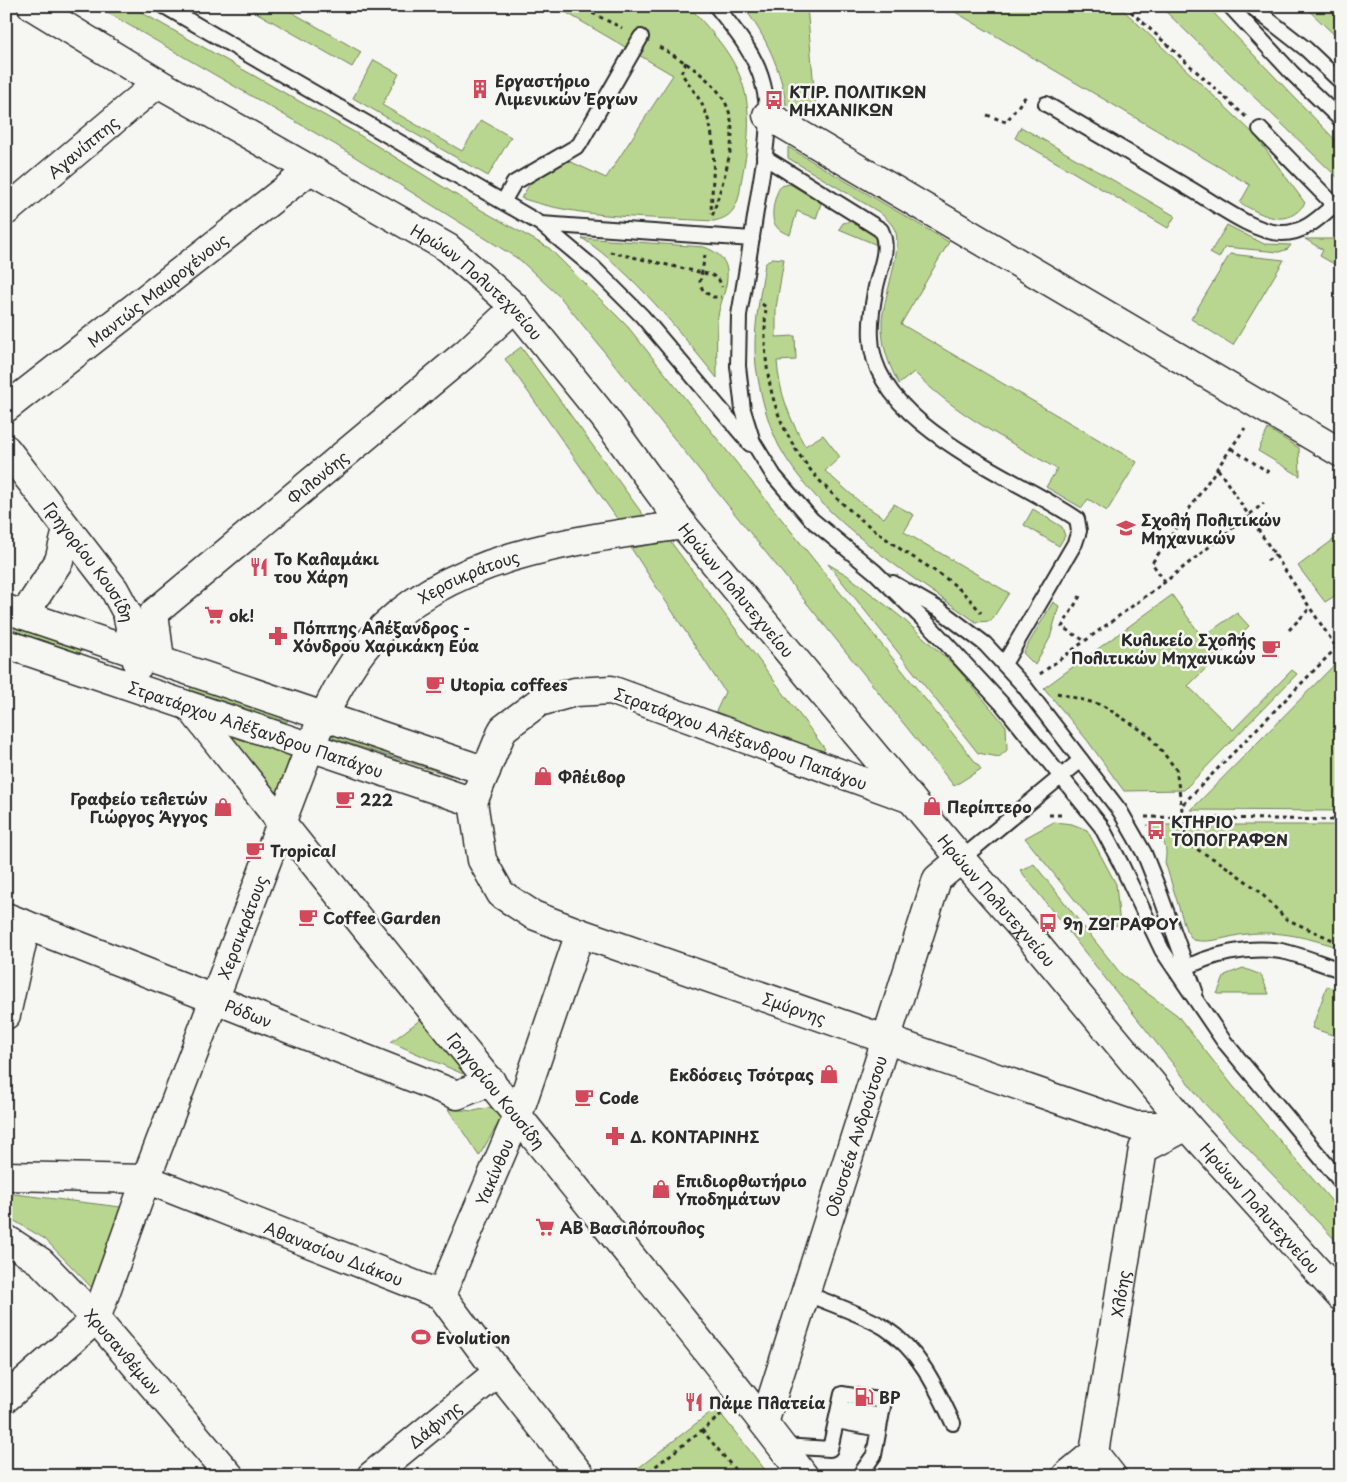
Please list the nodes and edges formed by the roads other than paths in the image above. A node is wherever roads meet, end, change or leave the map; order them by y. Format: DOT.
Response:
graph roads {
  1 [pos="32,6"];
  2 [pos="164,6"];
  3 [pos="716,6"];
  4 [pos="1230,6"];
  5 [pos="1251,6"];
  6 [pos="642,38"];
  7 [pos="158,82"];
  8 [pos="1341,82"];
  9 [pos="1046,104"];
  10 [pos="767,115"];
  11 [pos="1341,120"];
  12 [pos="1260,129"];
  13 [pos="764,157"];
  14 [pos="310,170"];
  15 [pos="503,202"];
  16 [pos="1337,208"];
  17 [pos="6,210"];
  18 [pos="542,224"];
  19 [pos="752,239"];
  20 [pos="515,306"];
  21 [pos="6,408"];
  22 [pos="6,449"];
  23 [pos="1341,453"];
  24 [pos="762,459"];
  25 [pos="683,525"];
  26 [pos="67,530"];
  27 [pos="875,572"];
  28 [pos="15,612"];
  29 [pos="6,644"];
  30 [pos="148,656"];
  31 [pos="1004,664"];
  32 [pos="141,690"];
  33 [pos="190,707"];
  34 [pos="324,716"];
  35 [pos="310,747"];
  36 [pos="1081,760"];
  37 [pos="486,771"];
  38 [pos="1061,777"];
  39 [pos="912,800"];
  40 [pos="473,802"];
  41 [pos="282,824"];
  42 [pos="962,859"];
  43 [pos="16,921"];
  44 [pos="580,933"];
  45 [pos="1182,970"];
  46 [pos="1341,970"];
  47 [pos="215,999"];
  48 [pos="6,1015"];
  49 [pos="884,1040"];
  50 [pos="491,1081"];
  51 [pos="518,1116"];
  52 [pos="1187,1126"];
  53 [pos="6,1176"];
  54 [pos="146,1179"];
  55 [pos="1340,1180"];
  56 [pos="6,1239"];
  57 [pos="805,1293"];
  58 [pos="441,1295"];
  59 [pos="1341,1297"];
  60 [pos="96,1319"];
  61 [pos="498,1372"];
  62 [pos="6,1398"];
  63 [pos="838,1415"];
  64 [pos="764,1423"];
  65 [pos="880,1423"];
  66 [pos="953,1423"];
  67 [pos="781,1446"];
  68 [pos="1094,1453"];
  69 [pos="230,1476"];
  70 [pos="371,1476"];
  71 [pos="581,1476"];
  72 [pos="804,1476"];
  73 [pos="859,1476"];
  74 [pos="1066,1476"];
  75 [pos="1112,1476"];
  1 -- 7 [label="street, Ηρώων Πολυτεχνείου"];
  2 -- 15 [label="lane"];
  3 -- 10 [label="lane"];
  4 -- 11 [label="lane"];
  5 -- 8 [label="lane"];
  6 -- 15 [label="lane"];
  7 -- 14 [label="street, Ηρώων Πολυτεχνείου"];
  7 -- 17 [label="street, Αγανίππης"];
  9 -- 16 [label="lane"];
  10 -- 13 [label="lane"];
  10 -- 23 [label="street"];
  12 -- 16 [label="lane"];
  13 -- 19 [label="lane"];
  13 -- 31 [label="lane"];
  14 -- 20 [label="street, Ηρώων Πολυτεχνείου"];
  14 -- 21 [label="street, Μαντώς Μαυρογένους"];
  15 -- 18 [label="lane"];
  18 -- 19 [label="lane"];
  18 -- 24 [label="lane"];
  19 -- 24 [label="lane"];
  20 -- 25 [label="street, Ηρώων Πολυτεχνείου"];
  20 -- 30 [label="street, Φιλονόης"];
  22 -- 26 [label="street, Γρηγορίου Κουσίδη"];
  24 -- 27 [label="lane"];
  25 -- 34 [label="street, Χερσικράτους"];
  25 -- 39 [label="street, Ηρώων Πολυτεχνείου"];
  26 -- 28 [label="street"];
  26 -- 30 [label="street, Γρηγορίου Κουσίδη"];
  27 -- 31 [label="lane"];
  27 -- 38 [label="lane"];
  28 -- 30 [label="street, Στρατάρχου Αλέξανδρου Παπάγου"];
  29 -- 32 [label="street, Στρατάρχου Αλέξανδρου Παπάγου"];
  30 -- 32 [label="street, Γρηγορίου Κουσίδη"];
  30 -- 34 [label="street, Στρατάρχου Αλέξανδρου Παπάγου"];
  31 -- 36 [label="lane"];
  32 -- 33 [label="street, Στρατάρχου Αλέξανδρου Παπάγου"];
  33 -- 35 [label="street, Στρατάρχου Αλέξανδρου Παπάγου"];
  33 -- 41 [label="street, Γρηγορίου Κουσίδη"];
  34 -- 35 [label="street, Χερσικράτους"];
  34 -- 37 [label="street, Στρατάρχου Αλέξανδρου Παπάγου"];
  35 -- 40 [label="street, Στρατάρχου Αλέξανδρου Παπάγου"];
  35 -- 41 [label="street, Χερσικράτους"];
  36 -- 38 [label="lane"];
  36 -- 45 [label="lane"];
  37 -- 39 [label="street, Στρατάρχου Αλέξανδρου Παπάγου"];
  37 -- 40 [label="street, Στρατάρχου Αλέξανδρου Παπάγου"];
  38 -- 42 [label="lane"];
  38 -- 45 [label="lane"];
  39 -- 42 [label="street, Ηρώων Πολυτεχνείου"];
  40 -- 44 [label="street, Σμύρνης"];
  41 -- 47 [label="street, Χερσικράτους"];
  41 -- 50 [label="street, Γρηγορίου Κουσίδη"];
  42 -- 49 [label="street, Οδυσσέα Ανδρούτσου"];
  42 -- 52 [label="street, Ηρώων Πολυτεχνείου"];
  43 -- 47 [label="street, Ρόδων"];
  43 -- 48 [label="street"];
  44 -- 49 [label="street, Σμύρνης"];
  44 -- 51 [label="street, Υακίνθου"];
  45 -- 46 [label="lane"];
  45 -- 55 [label="lane"];
  47 -- 50 [label="street, Ρόδων"];
  47 -- 54 [label="street, Χερσικράτους"];
  49 -- 52 [label="street, Σμύρνης"];
  49 -- 57 [label="street, Οδυσσέα Ανδρούτσου"];
  50 -- 51 [label="street, Γρηγορίου Κουσίδη"];
  51 -- 58 [label="street, Υακίνθου"];
  51 -- 64 [label="street, Γρηγορίου Κουσίδη"];
  52 -- 59 [label="street, Ηρώων Πολυτεχνείου"];
  52 -- 68 [label="street, Χλόης"];
  53 -- 54 [label="street, Αθανασίου Διάκου"];
  54 -- 58 [label="street, Αθανασίου Διάκου"];
  54 -- 60 [label="street, Χερσικράτους"];
  56 -- 60 [label="street, Χρυσανθέμων"];
  57 -- 64 [label="street, Οδυσσέα Ανδρούτσου"];
  57 -- 66 [label="lane"];
  58 -- 61 [label="street"];
  60 -- 62 [label="street"];
  60 -- 69 [label="street, Χρυσανθέμων"];
  61 -- 70 [label="street, Δάφνης"];
  61 -- 71 [label="street"];
  63 -- 65 [label="lane"];
  63 -- 65 [label="lane"];
  63 -- 67 [label="lane"];
  64 -- 67 [label="street, Γρηγορίου Κουσίδη"];
  65 -- 73 [label="lane"];
  67 -- 72 [label="street, Γρηγορίου Κουσίδη"];
  68 -- 74 [label="street"];
  68 -- 75 [label="street"];
}
